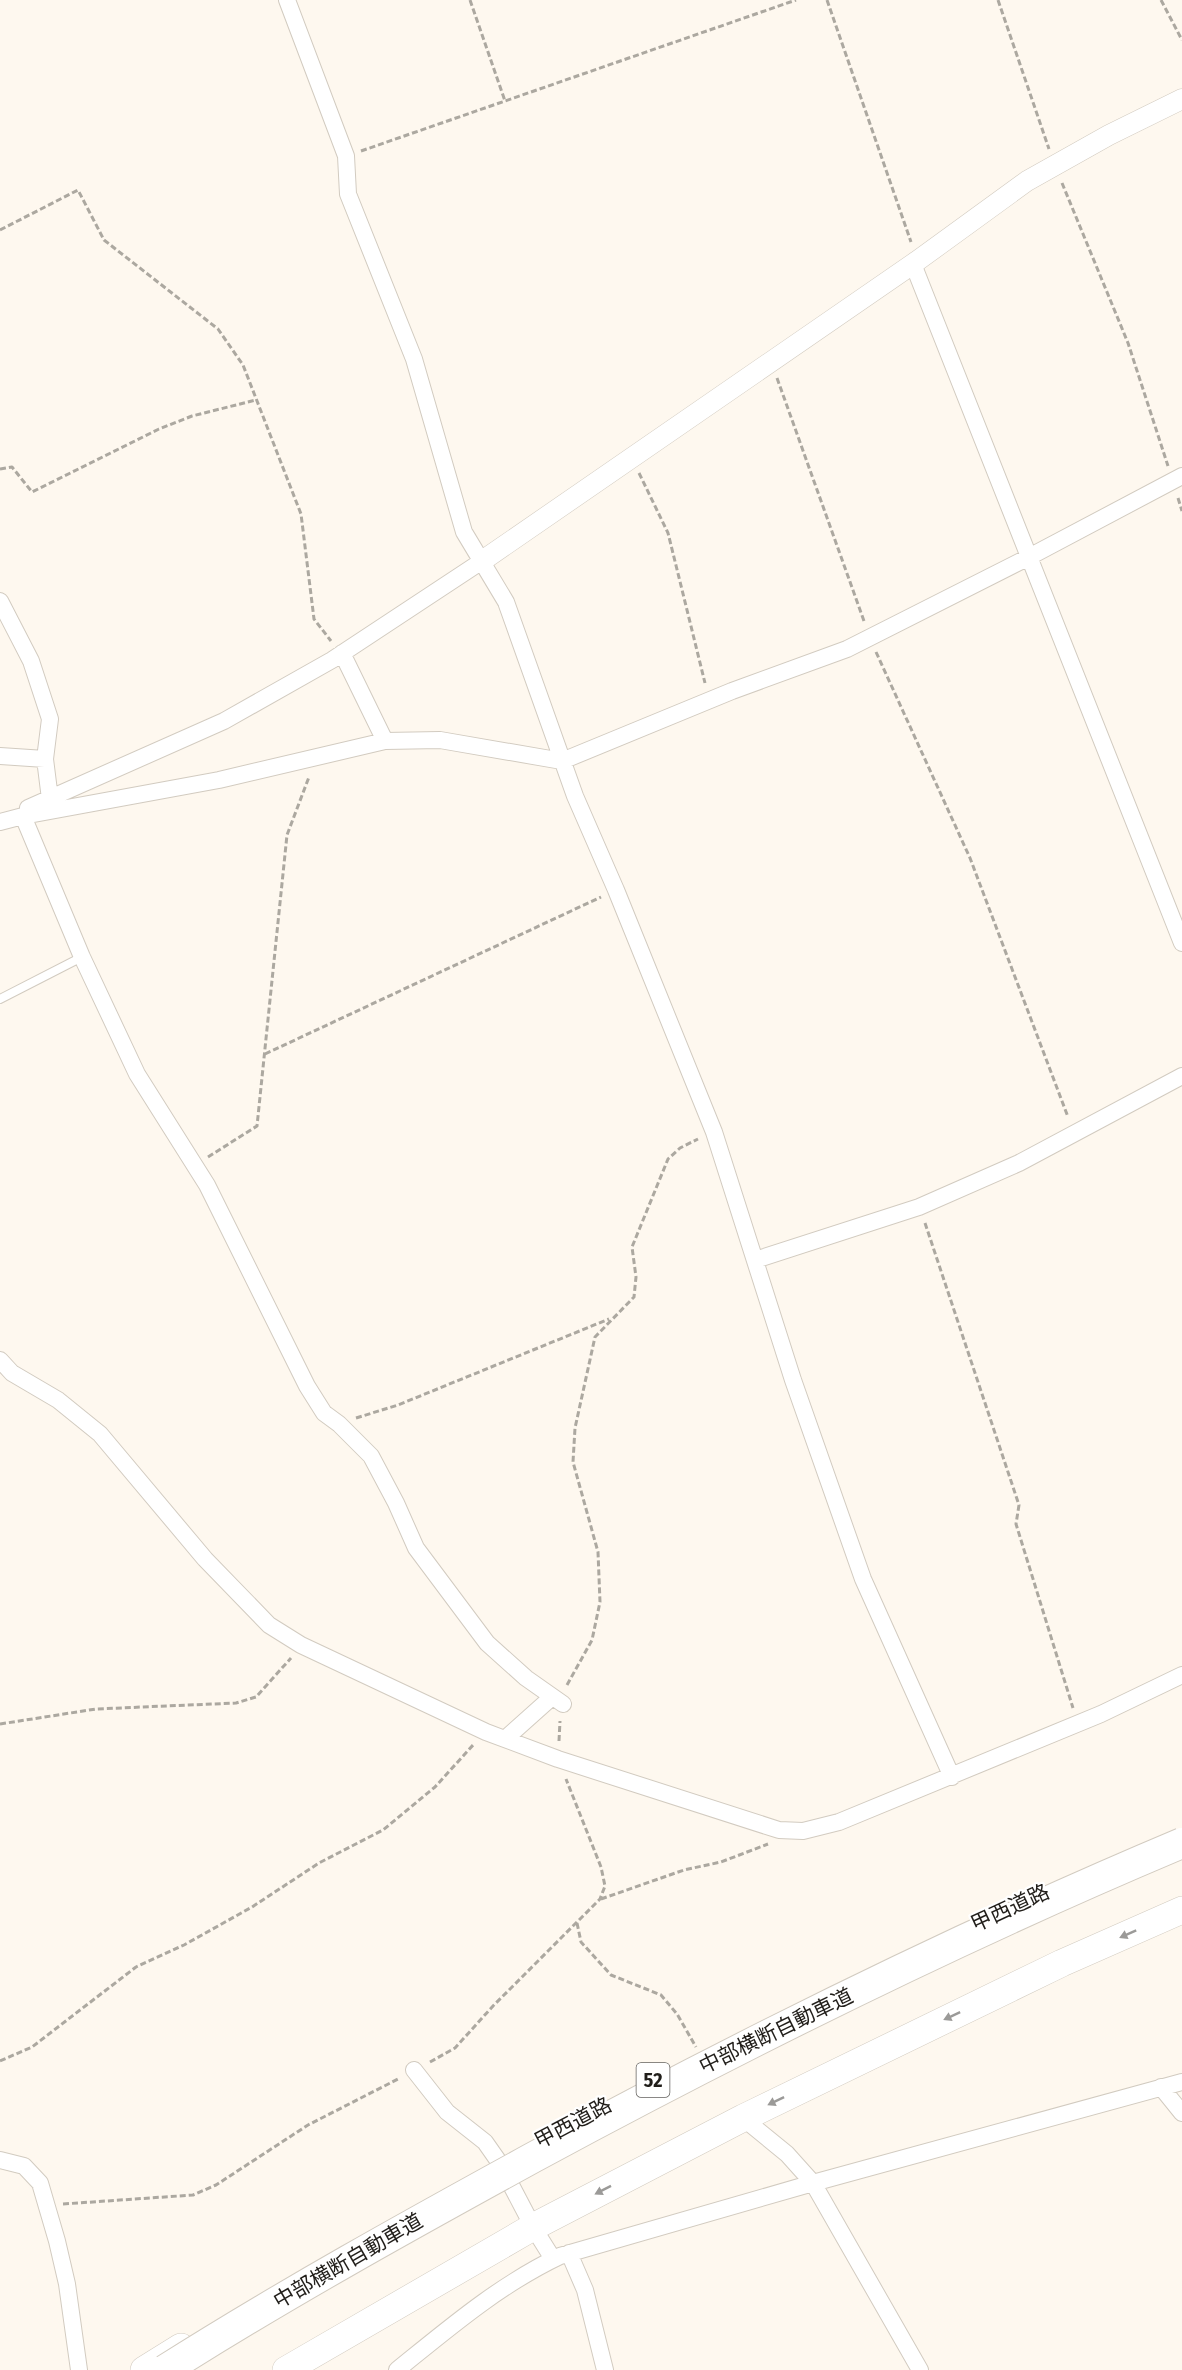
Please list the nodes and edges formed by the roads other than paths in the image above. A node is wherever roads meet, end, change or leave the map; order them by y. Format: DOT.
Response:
graph roads {
  1 [pos="287,0"];
  2 [pos="1182,99"];
  3 [pos="915,263"];
  4 [pos="1177,478"];
  5 [pos="1029,557"];
  6 [pos="482,561"];
  7 [pos="0,601"];
  8 [pos="342,653"];
  9 [pos="385,741"];
  10 [pos="0,756"];
  11 [pos="45,759"];
  12 [pos="562,760"];
  13 [pos="51,804"];
  14 [pos="23,816"];
  15 [pos="0,822"];
  16 [pos="1182,943"];
  17 [pos="82,957"];
  18 [pos="0,999"];
  19 [pos="1182,1076"];
  20 [pos="755,1260"];
  21 [pos="0,1360"];
  22 [pos="1182,1675"];
  23 [pos="505,1739"];
  24 [pos="952,1777"];
  25 [pos="1182,1829"];
  26 [pos="1182,1843"];
  27 [pos="1182,1859"];
  28 [pos="1182,1910"];
  29 [pos="414,2070"];
  30 [pos="1182,2082"];
  31 [pos="1161,2087"];
  32 [pos="1182,2113"];
  33 [pos="743,2118"];
  34 [pos="0,2160"];
  35 [pos="499,2162"];
  36 [pos="813,2183"];
  37 [pos="533,2227"];
  38 [pos="569,2253"];
  39 [pos="553,2259"];
  40 [pos="79,2370"];
  41 [pos="144,2370"];
  42 [pos="165,2370"];
  43 [pos="191,2370"];
  44 [pos="286,2370"];
  45 [pos="397,2370"];
  46 [pos="605,2370"];
  47 [pos="920,2370"];
  1 -- 6 [label="street"];
  2 -- 3 [label="street"];
  3 -- 5 [label="street"];
  3 -- 6 [label="street"];
  4 -- 5 [label="street"];
  5 -- 12 [label="street"];
  5 -- 16 [label="street"];
  6 -- 8 [label="street"];
  6 -- 12 [label="street"];
  7 -- 11 [label="street"];
  8 -- 9 [label="street"];
  8 -- 13 [label="street"];
  9 -- 12 [label="street"];
  9 -- 13 [label="street"];
  10 -- 11 [label="street"];
  11 -- 13 [label="street"];
  12 -- 20 [label="street"];
  13 -- 14 [label="street"];
  13 -- 15 [label="street"];
  14 -- 15 [label="street"];
  14 -- 17 [label="street"];
  17 -- 18 [label="lane"];
  17 -- 23 [label="street"];
  19 -- 20 [label="street"];
  20 -- 24 [label="street"];
  21 -- 23 [label="street"];
  22 -- 24 [label="street"];
  23 -- 24 [label="street"];
  25 -- 35 [label="highway, 甲西道路 / 52"];
  26 -- 42 [label="highway, 中部横断自動車道, bridge"];
  27 -- 43 [label="highway, 中部横断自動車道"];
  28 -- 33 [label="highway, one-way"];
  29 -- 35 [label="street"];
  30 -- 31 [label="street"];
  31 -- 32 [label="street"];
  31 -- 36 [label="street"];
  33 -- 36 [label="street"];
  33 -- 37 [label="highway, one-way"];
  34 -- 40 [label="street"];
  35 -- 37 [label="street"];
  35 -- 41 [label="highway, 甲西道路 / 52"];
  36 -- 38 [label="street"];
  36 -- 47 [label="street"];
  37 -- 39 [label="street"];
  37 -- 44 [label="highway"];
  38 -- 39 [label="street"];
  38 -- 46 [label="street"];
  39 -- 45 [label="street"];
}
